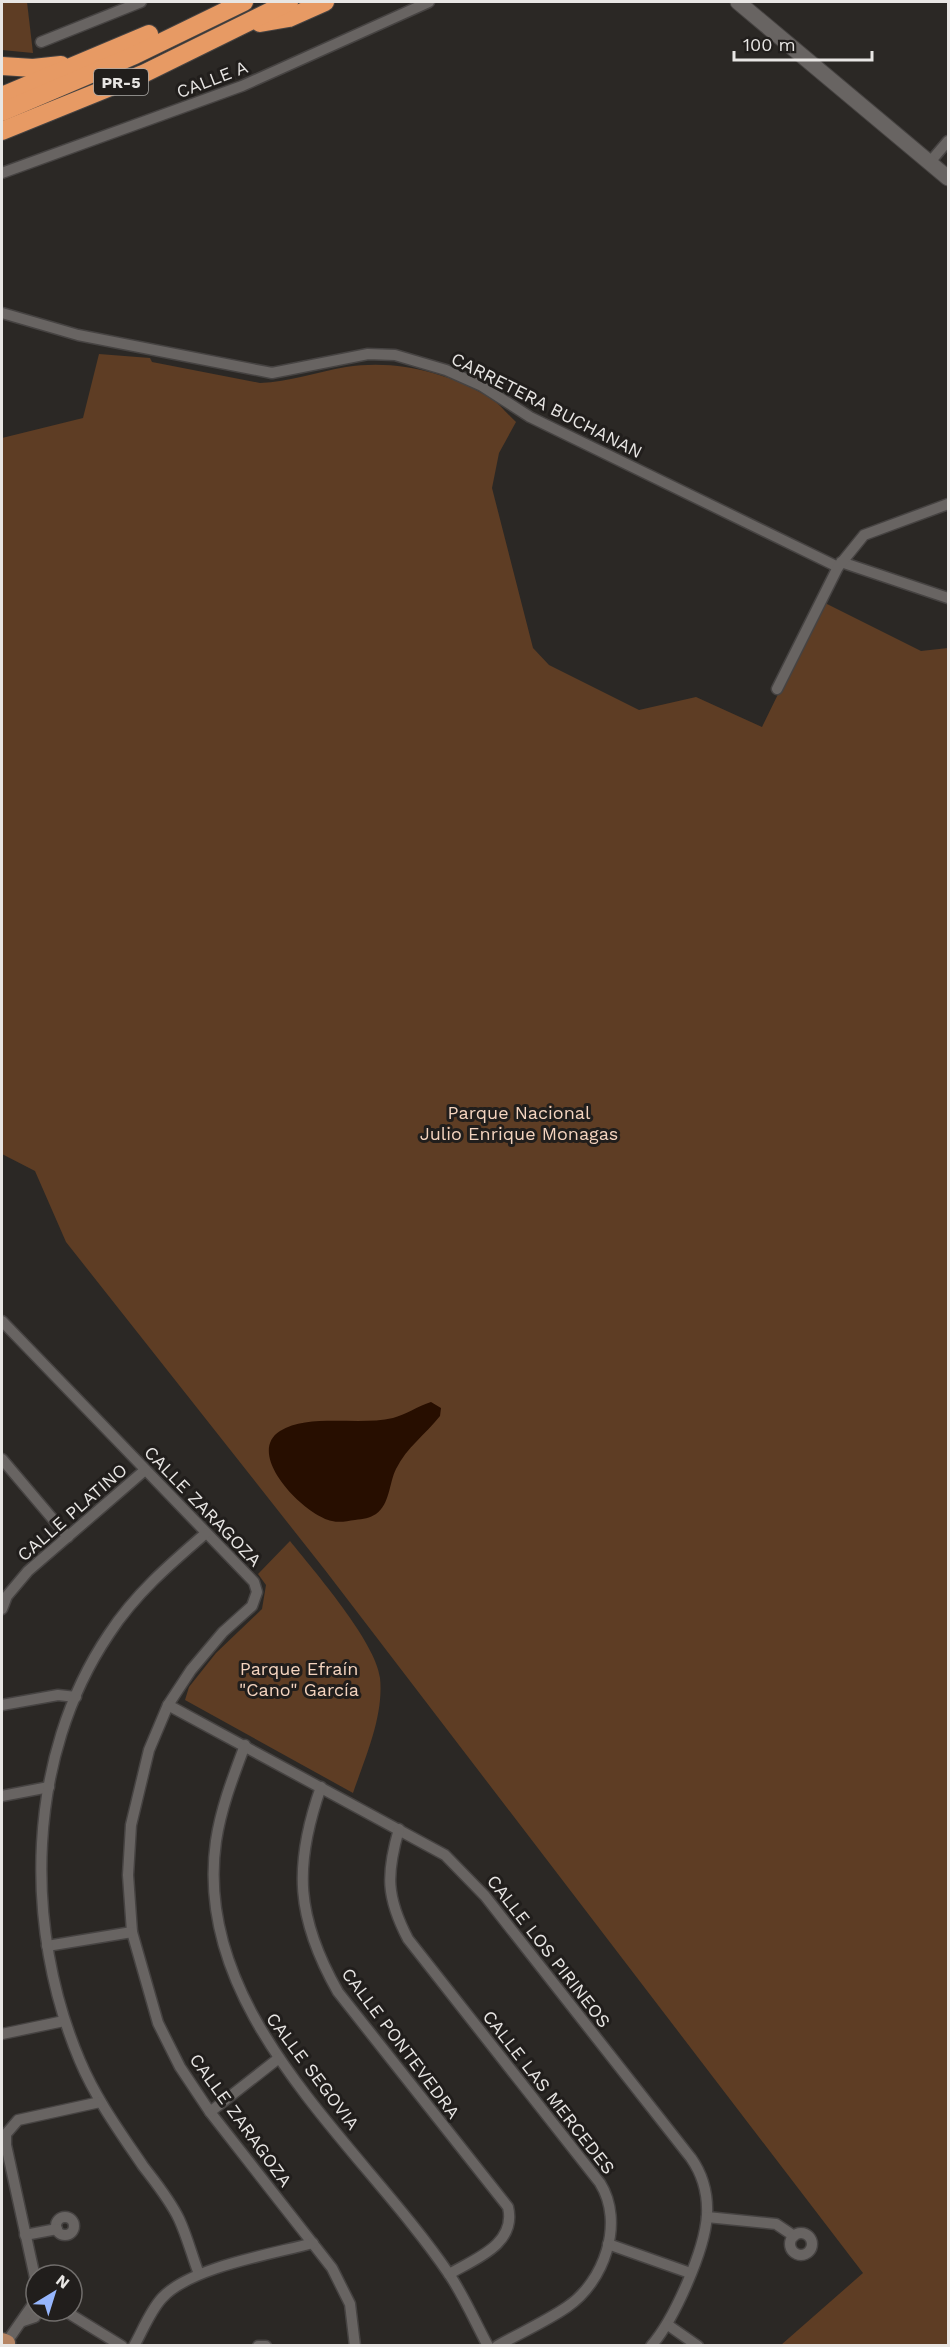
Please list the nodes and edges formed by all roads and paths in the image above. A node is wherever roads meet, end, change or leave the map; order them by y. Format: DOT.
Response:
graph roads {
  1 [pos="141,2"];
  2 [pos="218,2"];
  3 [pos="244,2"];
  4 [pos="289,2"];
  5 [pos="325,2"];
  6 [pos="429,2"];
  7 [pos="738,2"];
  8 [pos="238,28"];
  9 [pos="41,42"];
  10 [pos="83,63"];
  11 [pos="2,66"];
  12 [pos="2,96"];
  13 [pos="2,112"];
  14 [pos="2,131"];
  15 [pos="948,141"];
  16 [pos="930,162"];
  17 [pos="2,172"];
  18 [pos="948,178"];
  19 [pos="2,312"];
  20 [pos="948,504"];
  21 [pos="839,565"];
  22 [pos="948,598"];
  23 [pos="777,689"];
  24 [pos="2,1321"];
  25 [pos="2,1460"];
  26 [pos="145,1470"];
  27 [pos="206,1533"];
  28 [pos="68,1537"];
  29 [pos="4,1593"];
  30 [pos="2,1609"];
  31 [pos="76,1697"];
  32 [pos="2,1705"];
  33 [pos="168,1705"];
  34 [pos="245,1745"];
  35 [pos="50,1787"];
  36 [pos="321,1787"];
  37 [pos="2,1796"];
  38 [pos="399,1828"];
  39 [pos="132,1932"];
  40 [pos="46,1946"];
  41 [pos="64,2021"];
  42 [pos="2,2034"];
  43 [pos="279,2058"];
  44 [pos="100,2102"];
  45 [pos="210,2112"];
  46 [pos="707,2217"];
  47 [pos="57,2229"];
  48 [pos="25,2235"];
  49 [pos="794,2236"];
  50 [pos="313,2242"];
  51 [pos="608,2244"];
  52 [pos="32,2263"];
  53 [pos="690,2273"];
  54 [pos="199,2274"];
  55 [pos="449,2274"];
  56 [pos="24,2319"];
  57 [pos="84,2323"];
  58 [pos="668,2325"];
  59 [pos="4,2344"];
  60 [pos="122,2346"];
  61 [pos="134,2346"];
  62 [pos="258,2346"];
  63 [pos="266,2346"];
  64 [pos="355,2346"];
  65 [pos="488,2346"];
  66 [pos="497,2346"];
  67 [pos="651,2346"];
  68 [pos="698,2346"];
  1 -- 9 [label="street"];
  2 -- 10 [label="highway, PR-5"];
  3 -- 13 [label="highway"];
  4 -- 8 [label="highway, PR-5"];
  5 -- 8 [label="highway"];
  6 -- 17 [label="street, CALLE A"];
  7 -- 16 [label="street"];
  8 -- 14 [label="highway, PR-5"];
  10 -- 11 [label="highway"];
  10 -- 12 [label="highway, PR-5"];
  15 -- 16 [label="street"];
  16 -- 18 [label="street"];
  19 -- 21 [label="street, CARRETERA BUCHANAN"];
  20 -- 21 [label="street"];
  21 -- 22 [label="street, CARRETERA BUCHANAN"];
  21 -- 23 [label="street"];
  24 -- 26 [label="street, CALLE ZARAGOZA"];
  25 -- 28 [label="street"];
  26 -- 27 [label="street, CALLE ZARAGOZA"];
  26 -- 28 [label="street, CALLE PLATINO"];
  27 -- 31 [label="street"];
  27 -- 33 [label="street, CALLE ZARAGOZA"];
  28 -- 29 [label="street, CALLE PLATINO"];
  29 -- 30 [label="street, CALLE PLATINO"];
  31 -- 32 [label="street"];
  31 -- 35 [label="street"];
  33 -- 34 [label="street, CALLE LOS PIRINEOS"];
  33 -- 39 [label="street, CALLE ZARAGOZA"];
  34 -- 36 [label="street, CALLE LOS PIRINEOS"];
  34 -- 43 [label="street, CALLE SEGOVIA"];
  35 -- 37 [label="street"];
  35 -- 40 [label="street"];
  36 -- 38 [label="street, CALLE LOS PIRINEOS"];
  36 -- 55 [label="street, CALLE PONTEVEDRA"];
  38 -- 46 [label="street, CALLE LOS PIRINEOS"];
  38 -- 51 [label="street, CALLE LAS MERCEDES"];
  39 -- 40 [label="street"];
  39 -- 45 [label="street, CALLE ZARAGOZA"];
  40 -- 41 [label="street"];
  41 -- 42 [label="street"];
  41 -- 44 [label="street"];
  43 -- 45 [label="street"];
  43 -- 55 [label="street, CALLE SEGOVIA"];
  44 -- 48 [label="street"];
  44 -- 54 [label="street"];
  45 -- 50 [label="street, CALLE ZARAGOZA"];
  46 -- 49 [label="street"];
  46 -- 53 [label="street, CALLE LOS PIRINEOS"];
  47 -- 48 [label="street"];
  48 -- 52 [label="street"];
  50 -- 54 [label="street"];
  50 -- 64 [label="street, CALLE ZARAGOZA"];
  51 -- 53 [label="street"];
  51 -- 66 [label="street, CALLE LAS MERCEDES"];
  53 -- 58 [label="street, CALLE LOS PIRINEOS"];
  54 -- 61 [label="street"];
  55 -- 65 [label="street, CALLE SEGOVIA"];
  56 -- 59 [label="street"];
  57 -- 60 [label="street"];
  58 -- 67 [label="street, CALLE LOS PIRINEOS"];
  58 -- 68 [label="street"];
  62 -- 63 [label="street"];
}
